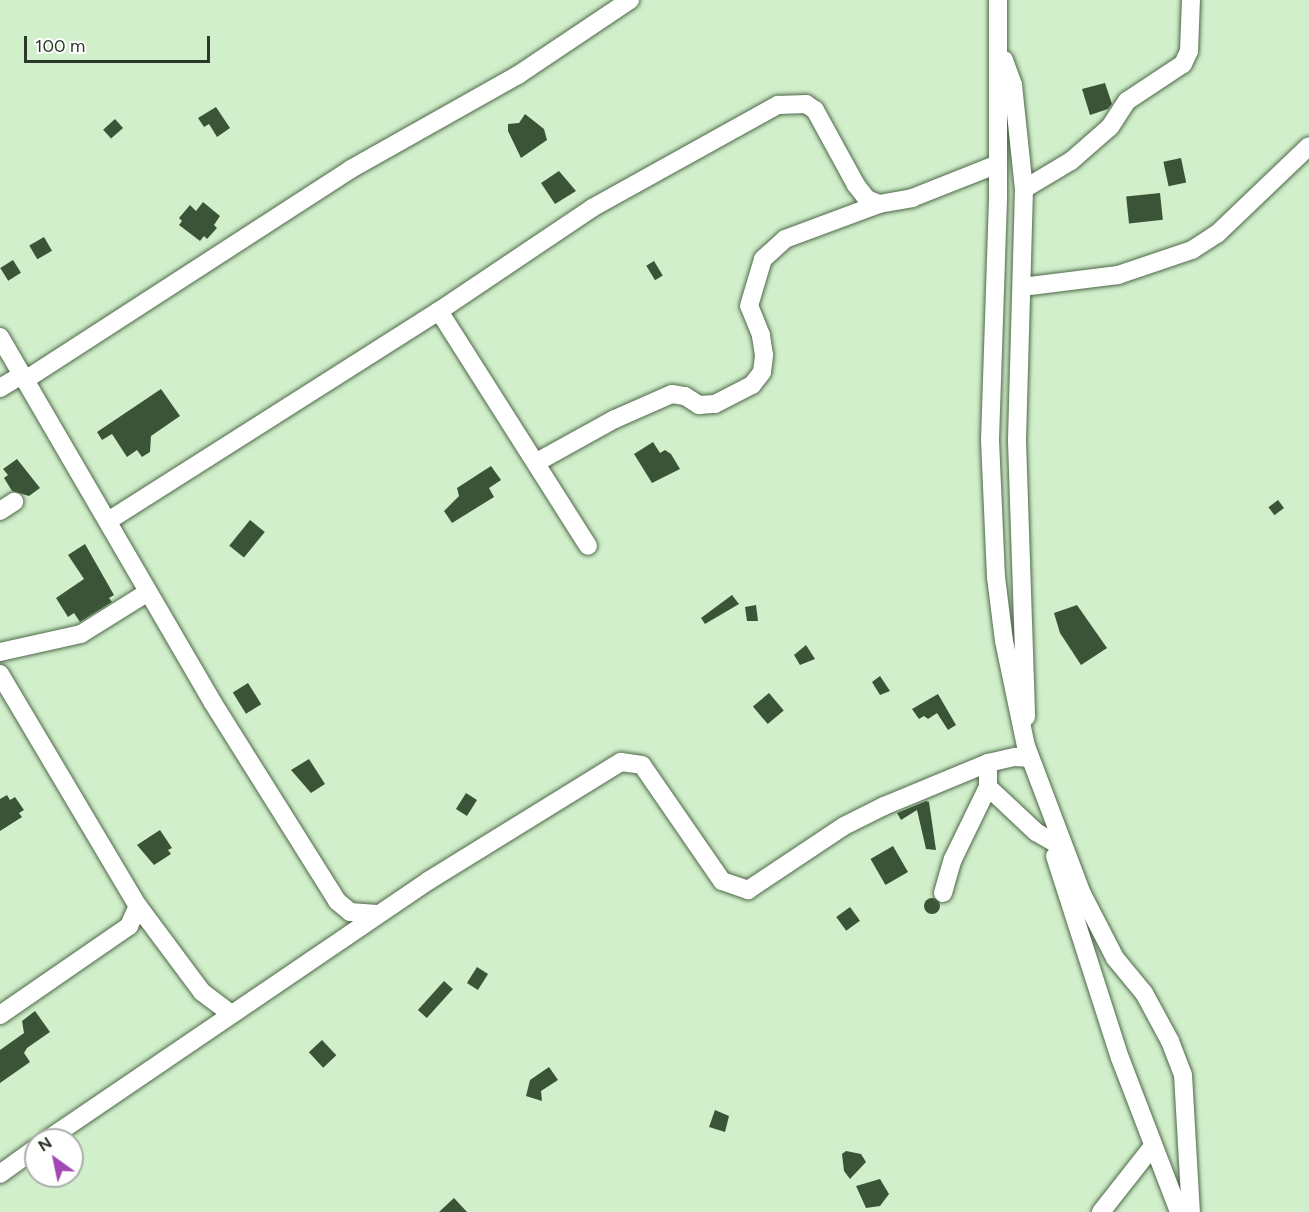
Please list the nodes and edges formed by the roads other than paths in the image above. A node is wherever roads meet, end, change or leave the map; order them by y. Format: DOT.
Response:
graph roads {
  1 [pos="630,0"];
  2 [pos="998,0"];
  3 [pos="1191,0"];
  4 [pos="999,47"];
  5 [pos="1309,146"];
  6 [pos="998,164"];
  7 [pos="1024,189"];
  8 [pos="879,204"];
  9 [pos="1022,287"];
  10 [pos="439,311"];
  11 [pos="0,337"];
  12 [pos="23,377"];
  13 [pos="0,388"];
  14 [pos="537,462"];
  15 [pos="108,521"];
  16 [pos="588,546"];
  17 [pos="148,592"];
  18 [pos="0,652"];
  19 [pos="0,674"];
  20 [pos="1023,736"];
  21 [pos="1022,757"];
  22 [pos="988,763"];
  23 [pos="988,787"];
  24 [pos="1057,845"];
  25 [pos="943,893"];
  26 [pos="138,906"];
  27 [pos="377,914"];
  28 [pos="231,1014"];
  29 [pos="0,1015"];
  30 [pos="65,1128"];
  31 [pos="1153,1146"];
  32 [pos="24,1157"];
  33 [pos="0,1174"];
  34 [pos="1101,1212"];
  35 [pos="1179,1212"];
  36 [pos="1191,1212"];
  1 -- 12 [label="street"];
  2 -- 4 [label="street"];
  3 -- 7 [label="street"];
  4 -- 6 [label="street"];
  4 -- 7 [label="street"];
  5 -- 9 [label="street"];
  6 -- 8 [label="street"];
  6 -- 20 [label="street"];
  7 -- 9 [label="street"];
  8 -- 10 [label="street"];
  8 -- 14 [label="street"];
  9 -- 20 [label="street"];
  10 -- 14 [label="street"];
  10 -- 15 [label="street"];
  11 -- 12 [label="street"];
  12 -- 13 [label="street"];
  12 -- 15 [label="street"];
  14 -- 16 [label="street"];
  15 -- 17 [label="street"];
  17 -- 18 [label="street"];
  17 -- 27 [label="street"];
  19 -- 26 [label="street"];
  20 -- 21 [label="street"];
  21 -- 22 [label="street"];
  21 -- 24 [label="street"];
  22 -- 23 [label="street"];
  22 -- 27 [label="street"];
  23 -- 24 [label="street"];
  23 -- 25 [label="street"];
  24 -- 31 [label="street"];
  24 -- 36 [label="street"];
  26 -- 28 [label="street"];
  26 -- 29 [label="street"];
  27 -- 28 [label="street"];
  28 -- 30 [label="street"];
  31 -- 34 [label="street"];
  31 -- 35 [label="street"];
  32 -- 33 [label="street"];
}
